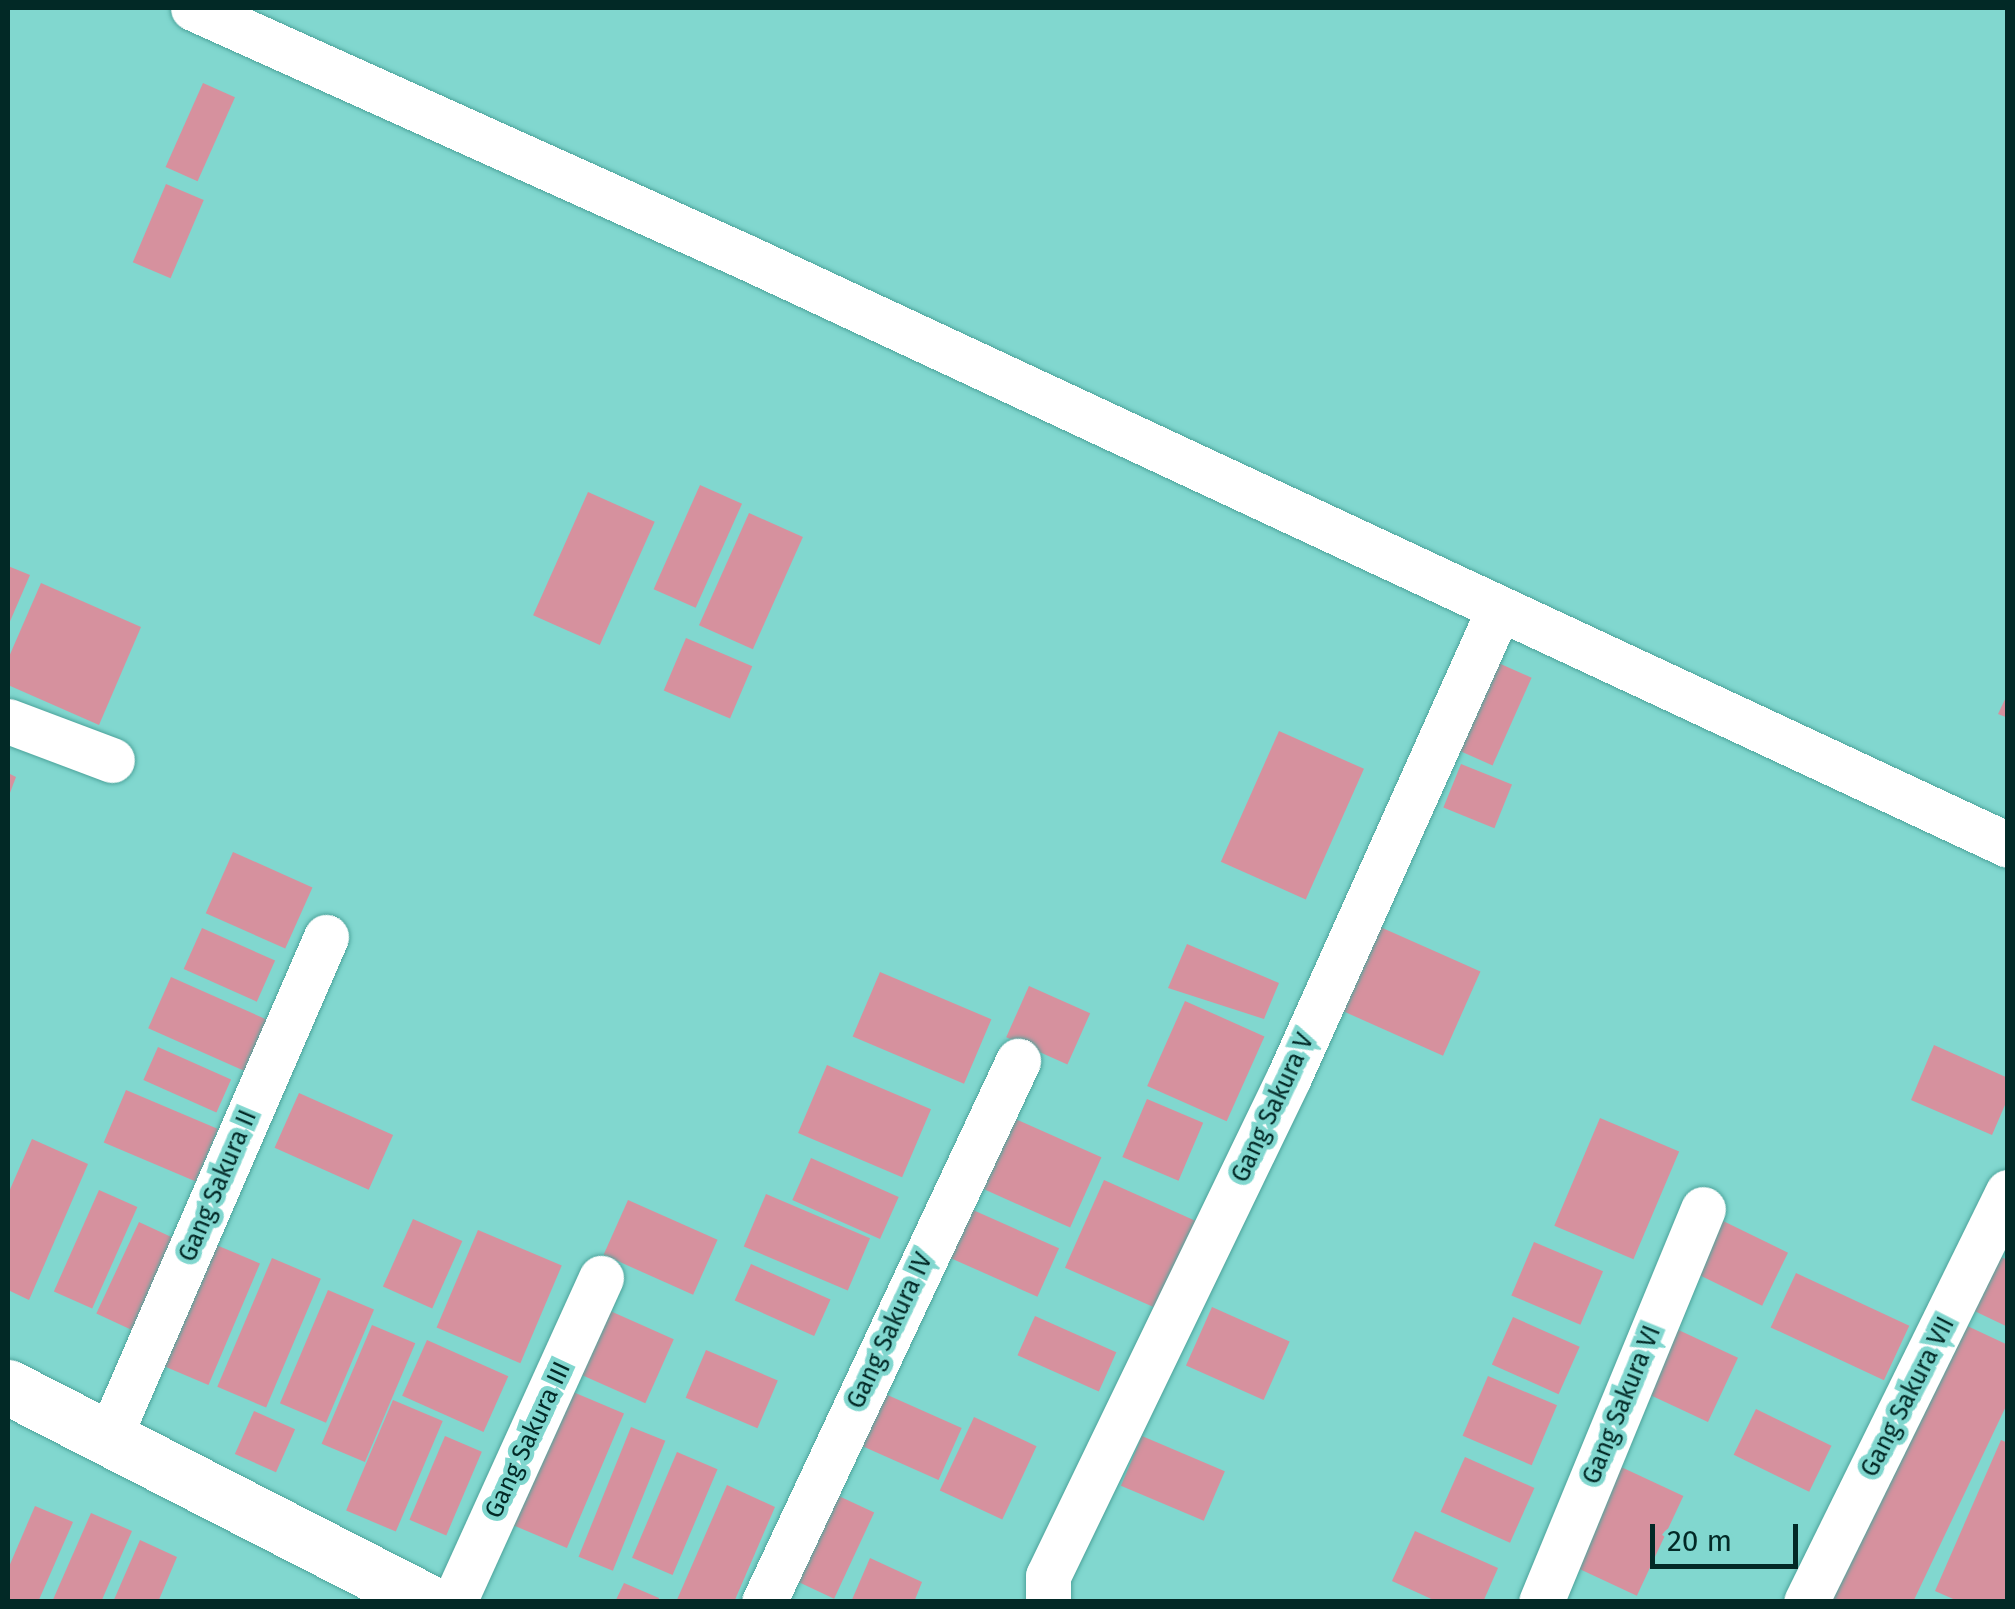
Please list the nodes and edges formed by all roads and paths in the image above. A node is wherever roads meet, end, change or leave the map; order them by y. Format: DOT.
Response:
graph roads {
  1 [pos="193,8"];
  2 [pos="1498,611"];
  3 [pos="8,721"];
  4 [pos="112,760"];
  5 [pos="2008,845"];
  6 [pos="326,937"];
  7 [pos="1018,1061"];
  8 [pos="2008,1192"];
  9 [pos="1702,1210"];
  10 [pos="602,1278"];
  11 [pos="8,1386"];
  12 [pos="110,1435"];
  13 [pos="429,1602"];
  14 [pos="454,1602"];
  15 [pos="764,1602"];
  16 [pos="1048,1602"];
  17 [pos="1541,1602"];
  18 [pos="1806,1602"];
  1 -- 2 [label="street"];
  2 -- 5 [label="street"];
  2 -- 16 [label="street, Gang Sakura V"];
  3 -- 4 [label="street"];
  6 -- 12 [label="street, Gang Sakura II"];
  7 -- 15 [label="street, Gang Sakura IV"];
  8 -- 18 [label="street, Gang Sakura VII"];
  9 -- 17 [label="street, Gang Sakura VI"];
  10 -- 14 [label="street, Gang Sakura III"];
  11 -- 12 [label="street"];
  12 -- 13 [label="street"];
}
